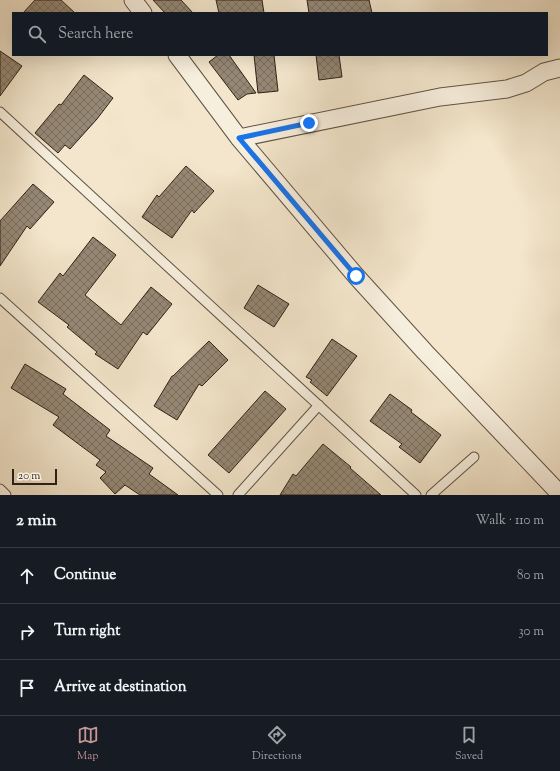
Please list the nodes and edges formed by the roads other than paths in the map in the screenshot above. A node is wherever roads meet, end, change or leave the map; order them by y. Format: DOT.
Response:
graph roads {
  1 [pos="132,0"];
  2 [pos="142,12"];
  3 [pos="178,56"];
  4 [pos="560,68"];
  5 [pos="0,112"];
  6 [pos="239,138"];
  7 [pos="0,298"];
  8 [pos="319,406"];
  9 [pos="474,457"];
  10 [pos="0,489"];
  11 [pos="559,492"];
  12 [pos="6,495"];
  13 [pos="218,495"];
  14 [pos="238,495"];
  15 [pos="416,495"];
  16 [pos="431,495"];
  1 -- 2 [label="street"];
  3 -- 6 [label="street"];
  4 -- 6 [label="street"];
  5 -- 8 [label="lane"];
  6 -- 11 [label="street"];
  7 -- 13 [label="lane"];
  8 -- 14 [label="lane"];
  8 -- 15 [label="lane"];
  9 -- 16 [label="lane"];
  10 -- 12 [label="lane"];
}
